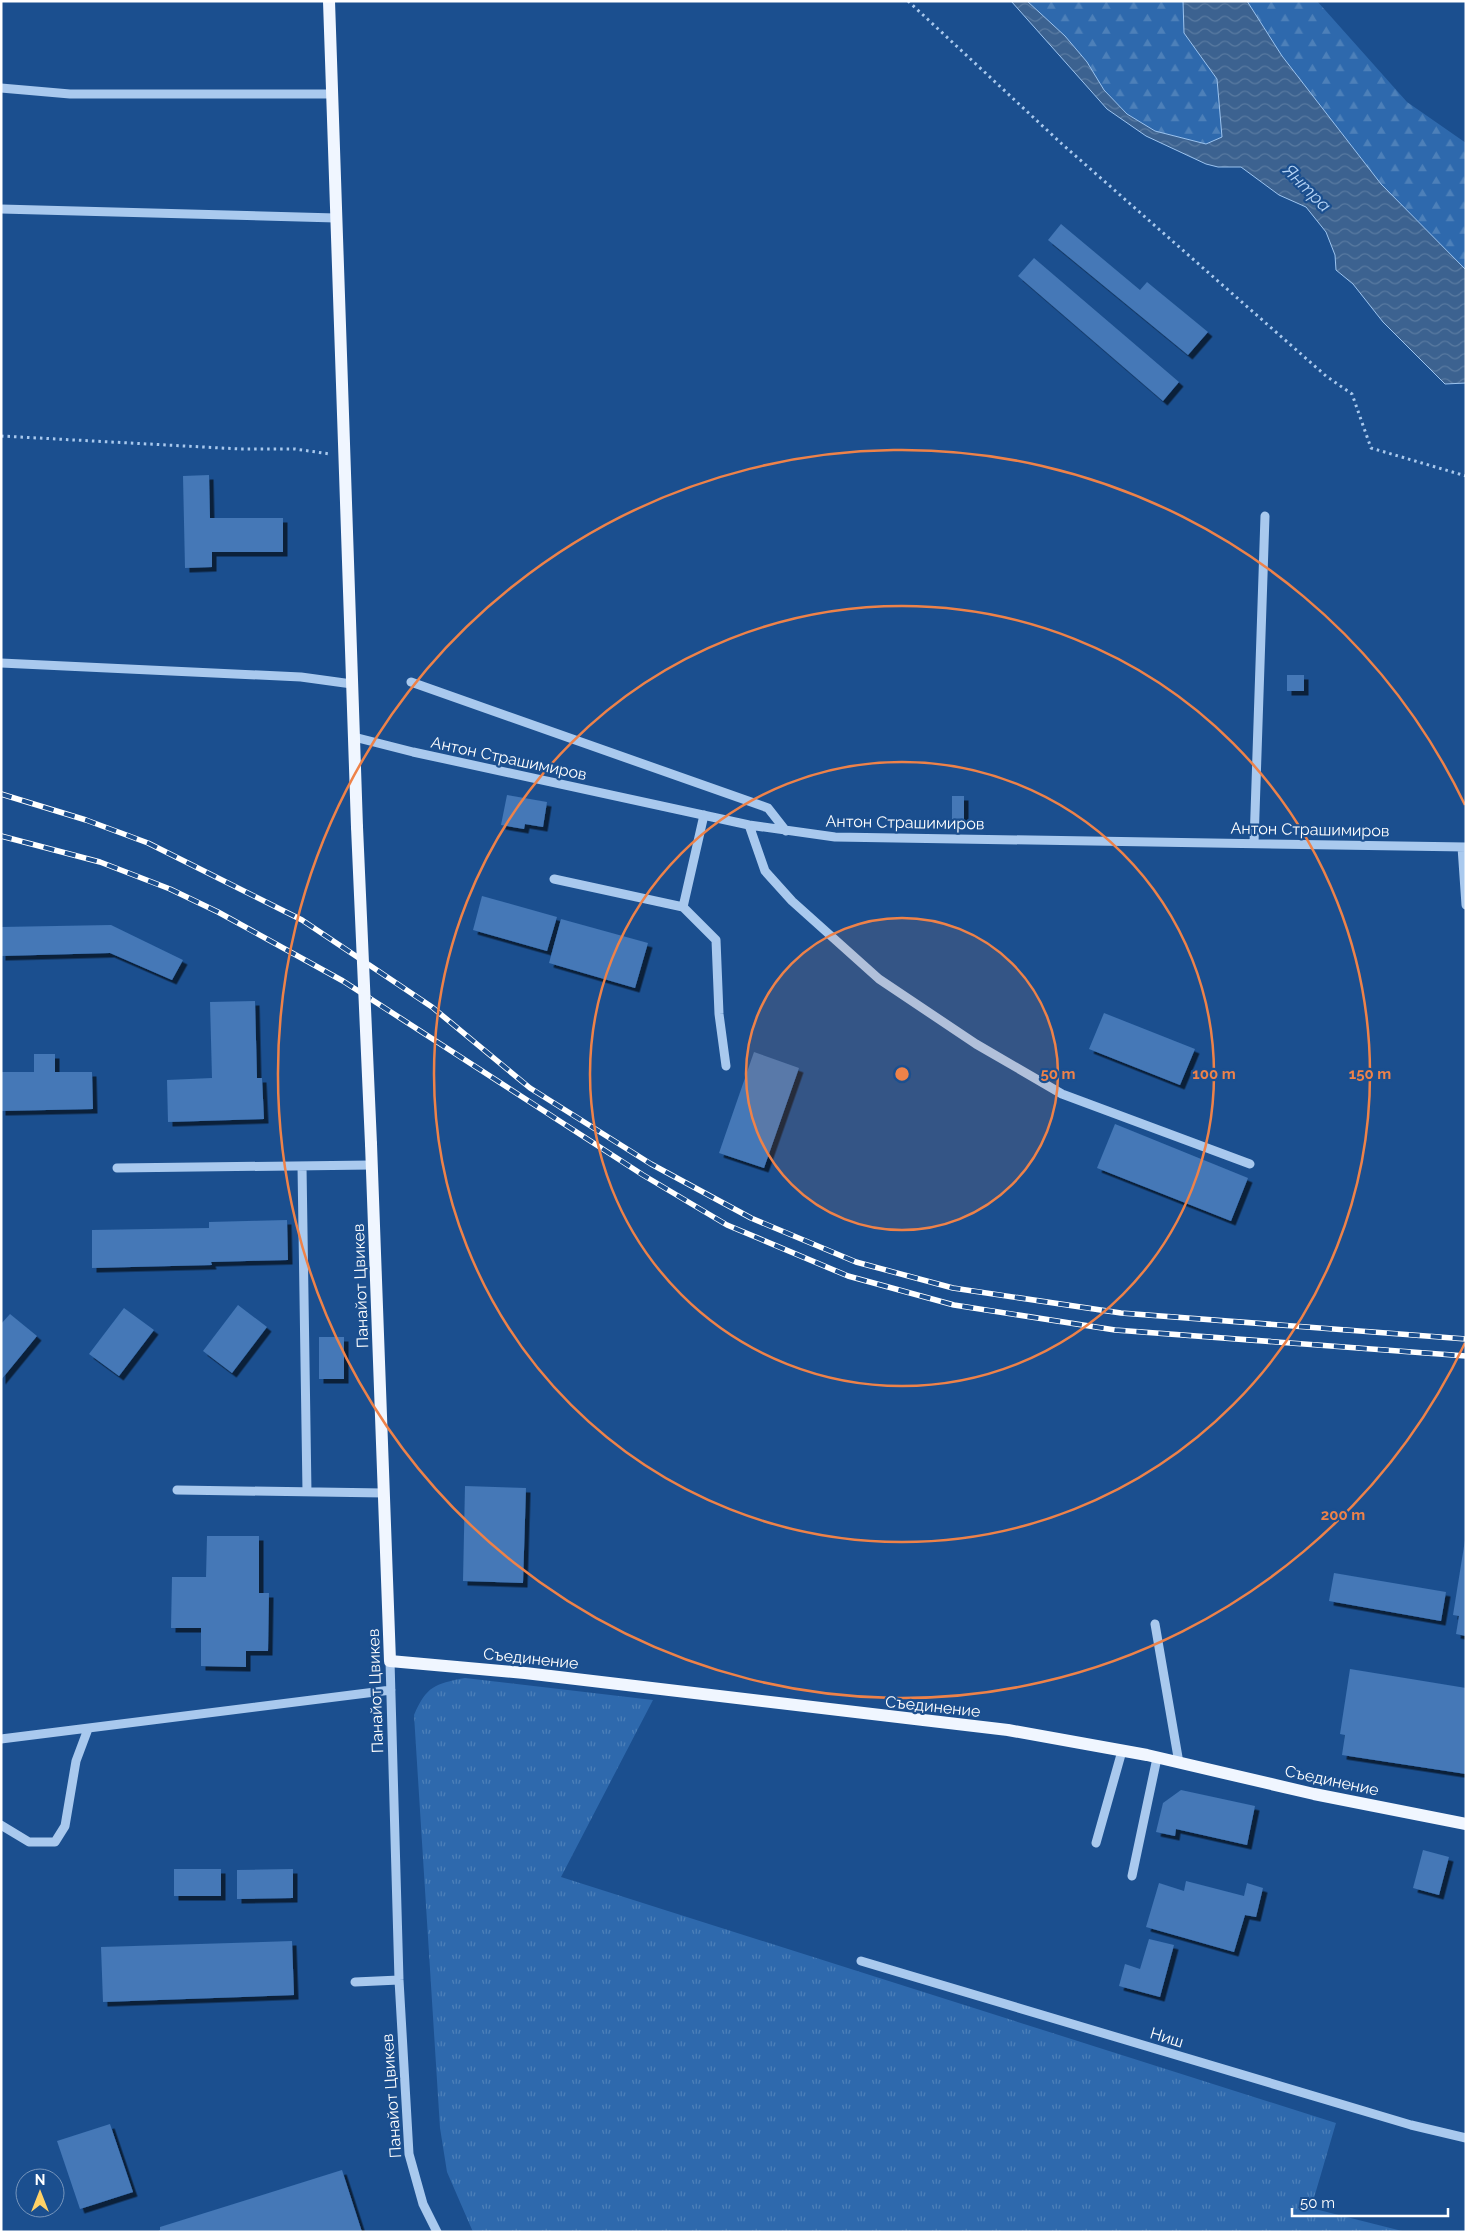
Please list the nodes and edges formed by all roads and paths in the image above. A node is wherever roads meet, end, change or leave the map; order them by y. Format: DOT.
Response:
graph roads {
  1 [pos="329,1"];
  2 [pos="908,1"];
  3 [pos="1,88"];
  4 [pos="332,94"];
  5 [pos="1,209"];
  6 [pos="336,218"];
  7 [pos="1,436"];
  8 [pos="344,456"];
  9 [pos="1466,476"];
  10 [pos="1265,516"];
  11 [pos="1,663"];
  12 [pos="411,682"];
  13 [pos="352,684"];
  14 [pos="354,737"];
  15 [pos="704,815"];
  16 [pos="749,825"];
  17 [pos="786,831"];
  18 [pos="1254,843"];
  19 [pos="1464,847"];
  20 [pos="554,879"];
  21 [pos="1466,905"];
  22 [pos="683,907"];
  23 [pos="726,1066"];
  24 [pos="1250,1164"];
  25 [pos="371,1165"];
  26 [pos="302,1166"];
  27 [pos="117,1168"];
  28 [pos="177,1490"];
  29 [pos="306,1492"];
  30 [pos="384,1492"];
  31 [pos="1156,1624"];
  32 [pos="390,1661"];
  33 [pos="391,1690"];
  34 [pos="88,1729"];
  35 [pos="1,1739"];
  36 [pos="1122,1750"];
  37 [pos="1157,1758"];
  38 [pos="1179,1763"];
  39 [pos="1466,1824"];
  40 [pos="1,1825"];
  41 [pos="1096,1843"];
  42 [pos="1132,1876"];
  43 [pos="861,1961"];
  44 [pos="399,1980"];
  45 [pos="355,1982"];
  46 [pos="1466,2138"];
  47 [pos="437,2232"];
  1 -- 4 [label="main road, Панайот Цвикев"];
  2 -- 9 [label="path"];
  3 -- 4 [label="street"];
  4 -- 6 [label="main road, Панайот Цвикев"];
  5 -- 6 [label="street"];
  6 -- 8 [label="main road, Панайот Цвикев"];
  7 -- 8 [label="path"];
  8 -- 13 [label="main road, Панайот Цвикев"];
  10 -- 18 [label="street"];
  11 -- 13 [label="street"];
  12 -- 17 [label="street"];
  13 -- 14 [label="main road, Панайот Цвикев"];
  14 -- 15 [label="street, Антон Страшимиров"];
  14 -- 25 [label="main road, Панайот Цвикев, bridge"];
  15 -- 16 [label="street, Антон Страшимиров"];
  15 -- 22 [label="street"];
  16 -- 17 [label="street, Антон Страшимиров"];
  16 -- 24 [label="street"];
  17 -- 18 [label="street, Антон Страшимиров"];
  18 -- 19 [label="street, Антон Страшимиров"];
  19 -- 21 [label="street"];
  20 -- 22 [label="street"];
  22 -- 23 [label="street"];
  25 -- 26 [label="street"];
  25 -- 30 [label="main road, Панайот Цвикев"];
  26 -- 27 [label="street"];
  26 -- 29 [label="street"];
  28 -- 29 [label="street"];
  29 -- 30 [label="street"];
  30 -- 32 [label="main road, Панайот Цвикев"];
  31 -- 38 [label="street"];
  32 -- 33 [label="street, Панайот Цвикев"];
  32 -- 36 [label="main road, Съединение"];
  33 -- 34 [label="street"];
  33 -- 44 [label="street, Панайот Цвикев"];
  34 -- 35 [label="street"];
  34 -- 40 [label="street"];
  36 -- 37 [label="main road, Съединение"];
  36 -- 41 [label="street"];
  37 -- 38 [label="main road, Съединение"];
  37 -- 42 [label="street"];
  38 -- 39 [label="main road, Съединение"];
  43 -- 46 [label="street, Ниш"];
  44 -- 45 [label="street"];
  44 -- 47 [label="street, Панайот Цвикев"];
}
